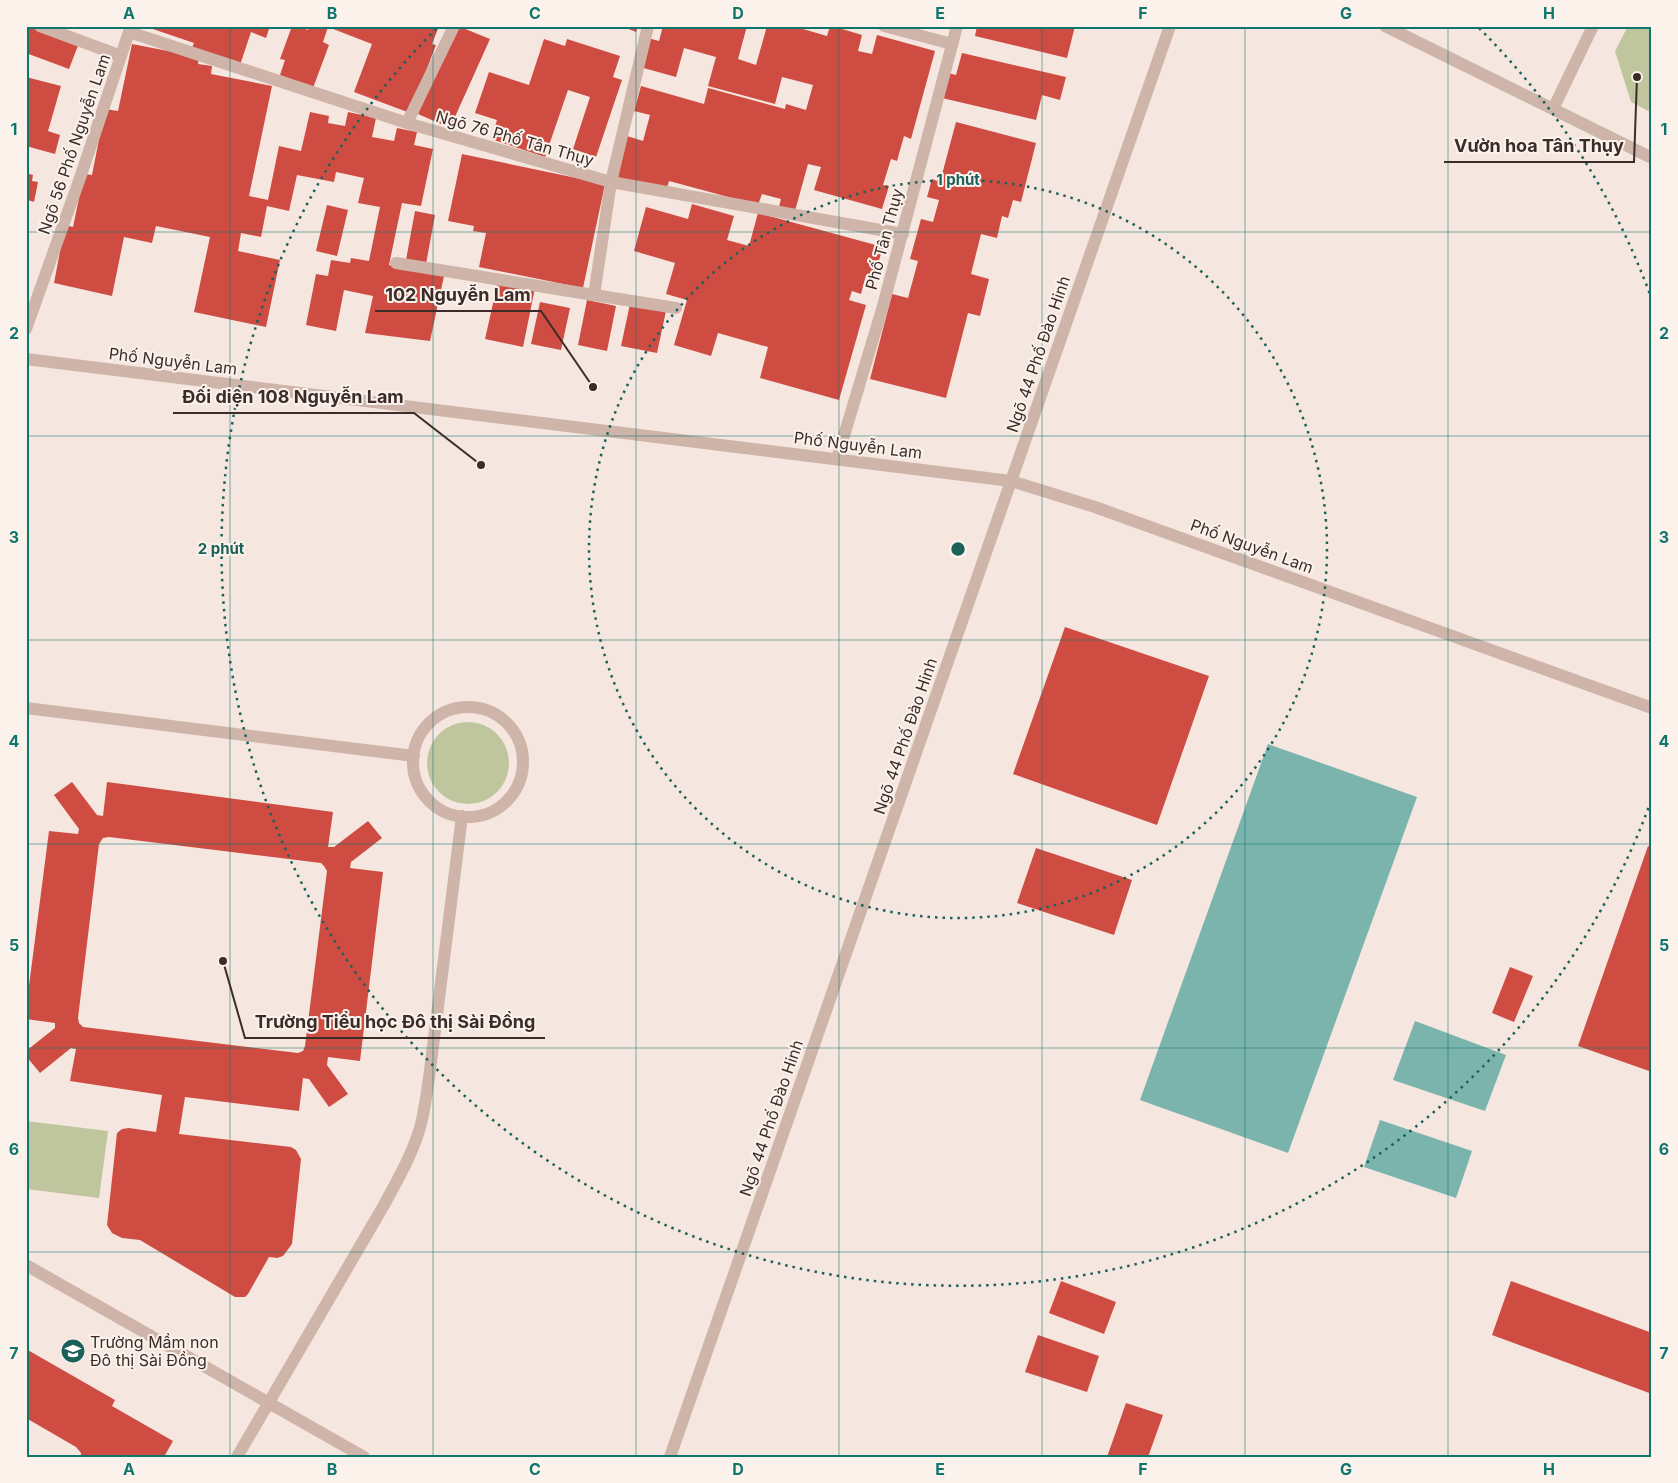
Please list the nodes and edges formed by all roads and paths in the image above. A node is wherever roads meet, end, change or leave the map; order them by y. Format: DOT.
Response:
graph roads {
  1 [pos="40,26"];
  2 [pos="454,26"];
  3 [pos="648,26"];
  4 [pos="884,26"];
  5 [pos="957,26"];
  6 [pos="1170,26"];
  7 [pos="1385,26"];
  8 [pos="1593,26"];
  9 [pos="130,29"];
  10 [pos="952,44"];
  11 [pos="121,56"];
  12 [pos="1553,109"];
  13 [pos="408,123"];
  14 [pos="1652,158"];
  15 [pos="611,182"];
  16 [pos="903,234"];
  17 [pos="396,263"];
  18 [pos="594,295"];
  19 [pos="676,308"];
  20 [pos="26,329"];
  21 [pos="26,359"];
  22 [pos="837,459"];
  23 [pos="1011,480"];
  24 [pos="26,708"];
  25 [pos="1652,708"];
  26 [pos="414,756"];
  27 [pos="462,816"];
  28 [pos="26,1265"];
  29 [pos="268,1402"];
  30 [pos="237,1457"];
  31 [pos="364,1457"];
  32 [pos="670,1457"];
  1 -- 11 [label="street"];
  2 -- 13 [label="street"];
  3 -- 15 [label="street"];
  4 -- 10 [label="street"];
  5 -- 10 [label="street, Phố Tân Thụy"];
  6 -- 23 [label="street, Ngõ 44 Phố Đào Hinh"];
  7 -- 12 [label="street"];
  8 -- 12 [label="street"];
  9 -- 11 [label="street, Ngõ 56 Phố Nguyễn Lam"];
  9 -- 13 [label="street, Ngõ 76 Phố Tân Thụy"];
  10 -- 16 [label="street, Phố Tân Thụy"];
  11 -- 20 [label="street, Ngõ 56 Phố Nguyễn Lam"];
  12 -- 14 [label="street"];
  13 -- 15 [label="street, Ngõ 76 Phố Tân Thụy"];
  15 -- 16 [label="street, Ngõ 76 Phố Tân Thụy"];
  15 -- 18 [label="street"];
  16 -- 22 [label="street, Phố Tân Thụy"];
  17 -- 18 [label="street"];
  18 -- 19 [label="street"];
  21 -- 22 [label="street, Phố Nguyễn Lam"];
  22 -- 23 [label="street, Phố Nguyễn Lam"];
  23 -- 25 [label="street, Phố Nguyễn Lam"];
  23 -- 32 [label="street, Ngõ 44 Phố Đào Hinh"];
  24 -- 26 [label="street"];
  26 -- 27 [label="street"];
  26 -- 27 [label="street"];
  27 -- 29 [label="street"];
  28 -- 29 [label="street"];
  29 -- 30 [label="street"];
  29 -- 31 [label="street"];
}
